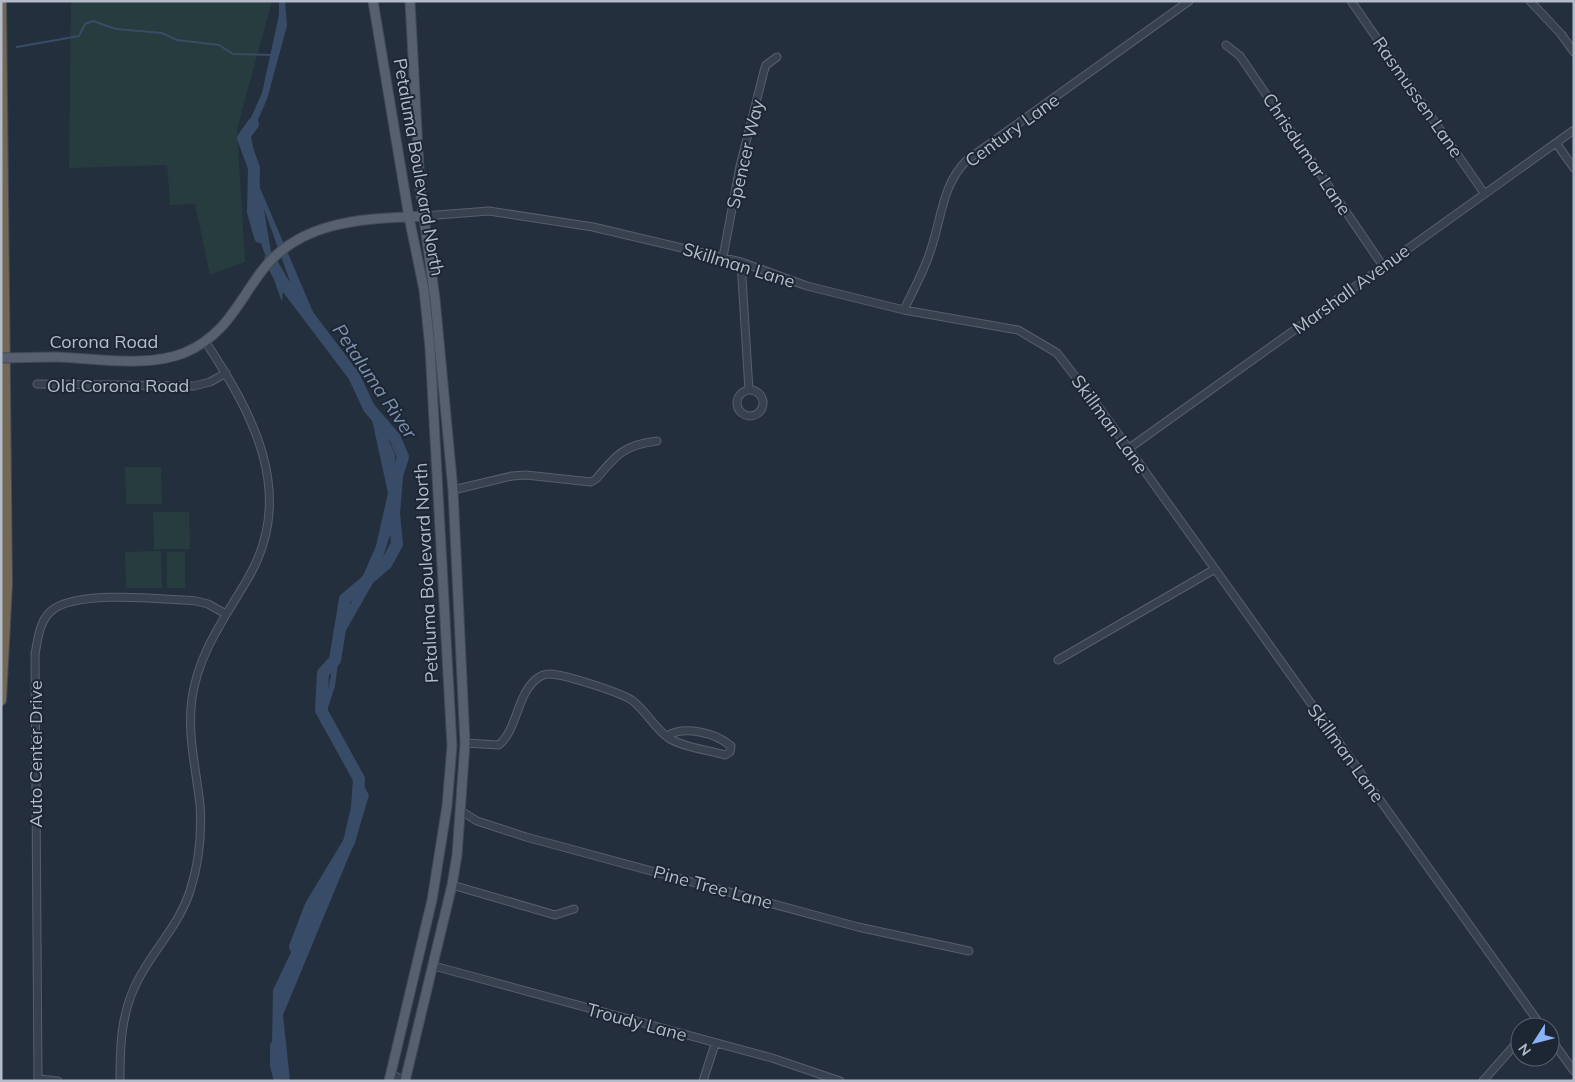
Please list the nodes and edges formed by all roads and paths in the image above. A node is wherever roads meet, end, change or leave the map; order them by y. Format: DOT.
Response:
graph roads {
  1 [pos="1,1"];
  2 [pos="373,1"];
  3 [pos="410,1"];
  4 [pos="1189,1"];
  5 [pos="1351,1"];
  6 [pos="1530,1"];
  7 [pos="1226,45"];
  8 [pos="1574,52"];
  9 [pos="778,57"];
  10 [pos="1574,130"];
  11 [pos="1556,143"];
  12 [pos="1574,168"];
  13 [pos="1484,193"];
  14 [pos="424,216"];
  15 [pos="409,217"];
  16 [pos="723,257"];
  17 [pos="741,262"];
  18 [pos="1384,266"];
  19 [pos="904,310"];
  20 [pos="205,341"];
  21 [pos="1,358"];
  22 [pos="226,373"];
  23 [pos="37,384"];
  24 [pos="749,390"];
  25 [pos="657,441"];
  26 [pos="1128,449"];
  27 [pos="453,490"];
  28 [pos="1215,569"];
  29 [pos="226,614"];
  30 [pos="1058,660"];
  31 [pos="1,700"];
  32 [pos="667,736"];
  33 [pos="465,743"];
  34 [pos="461,811"];
  35 [pos="452,885"];
  36 [pos="574,909"];
  37 [pos="969,951"];
  38 [pos="434,966"];
  39 [pos="1535,1017"];
  40 [pos="715,1044"];
  41 [pos="1510,1051"];
  42 [pos="1560,1052"];
  43 [pos="1574,1071"];
  44 [pos="390,1077"];
  45 [pos="38,1080"];
  46 [pos="58,1081"];
  47 [pos="120,1081"];
  48 [pos="405,1081"];
  49 [pos="703,1081"];
  50 [pos="840,1081"];
  51 [pos="1484,1081"];
  1 -- 31 [label="highway"];
  2 -- 15 [label="main road, Petaluma Boulevard North"];
  3 -- 14 [label="main road, Petaluma Boulevard North"];
  4 -- 19 [label="street, Century Lane"];
  5 -- 13 [label="street, Rasmussen Lane"];
  6 -- 8 [label="street"];
  7 -- 18 [label="street, Chrisdumar Lane"];
  9 -- 16 [label="street, Spencer Way"];
  10 -- 11 [label="street, Marshall Avenue"];
  11 -- 12 [label="street"];
  11 -- 13 [label="street, Marshall Avenue"];
  13 -- 18 [label="street, Marshall Avenue"];
  14 -- 15 [label="main road, Corona Road"];
  14 -- 16 [label="street, Skillman Lane"];
  14 -- 27 [label="main road, Petaluma Boulevard North"];
  15 -- 20 [label="main road, Corona Road"];
  15 -- 44 [label="main road, Petaluma Boulevard North"];
  16 -- 17 [label="street, Skillman Lane"];
  17 -- 19 [label="street, Skillman Lane"];
  17 -- 24 [label="street"];
  18 -- 26 [label="street, Marshall Avenue"];
  19 -- 26 [label="street, Skillman Lane"];
  20 -- 21 [label="main road, Corona Road, bridge"];
  20 -- 22 [label="street"];
  22 -- 23 [label="street, Old Corona Road"];
  22 -- 29 [label="street"];
  25 -- 27 [label="street"];
  26 -- 28 [label="street, Skillman Lane"];
  27 -- 33 [label="main road, Petaluma Boulevard North"];
  28 -- 30 [label="street"];
  28 -- 39 [label="street, Skillman Lane"];
  29 -- 45 [label="street, Auto Center Drive"];
  29 -- 47 [label="street"];
  32 -- 32 [label="street"];
  32 -- 33 [label="street"];
  33 -- 34 [label="main road, Petaluma Boulevard North"];
  34 -- 35 [label="main road, Petaluma Boulevard North"];
  34 -- 37 [label="street, Pine Tree Lane"];
  35 -- 36 [label="street"];
  35 -- 38 [label="main road, Petaluma Boulevard North"];
  38 -- 40 [label="street, Troudy Lane"];
  38 -- 48 [label="main road, Petaluma Boulevard North"];
  40 -- 49 [label="street"];
  40 -- 50 [label="street, Troudy Lane"];
  41 -- 51 [label="street"];
  42 -- 43 [label="street"];
  44 -- 48 [label="street"];
  45 -- 46 [label="street"];
}
